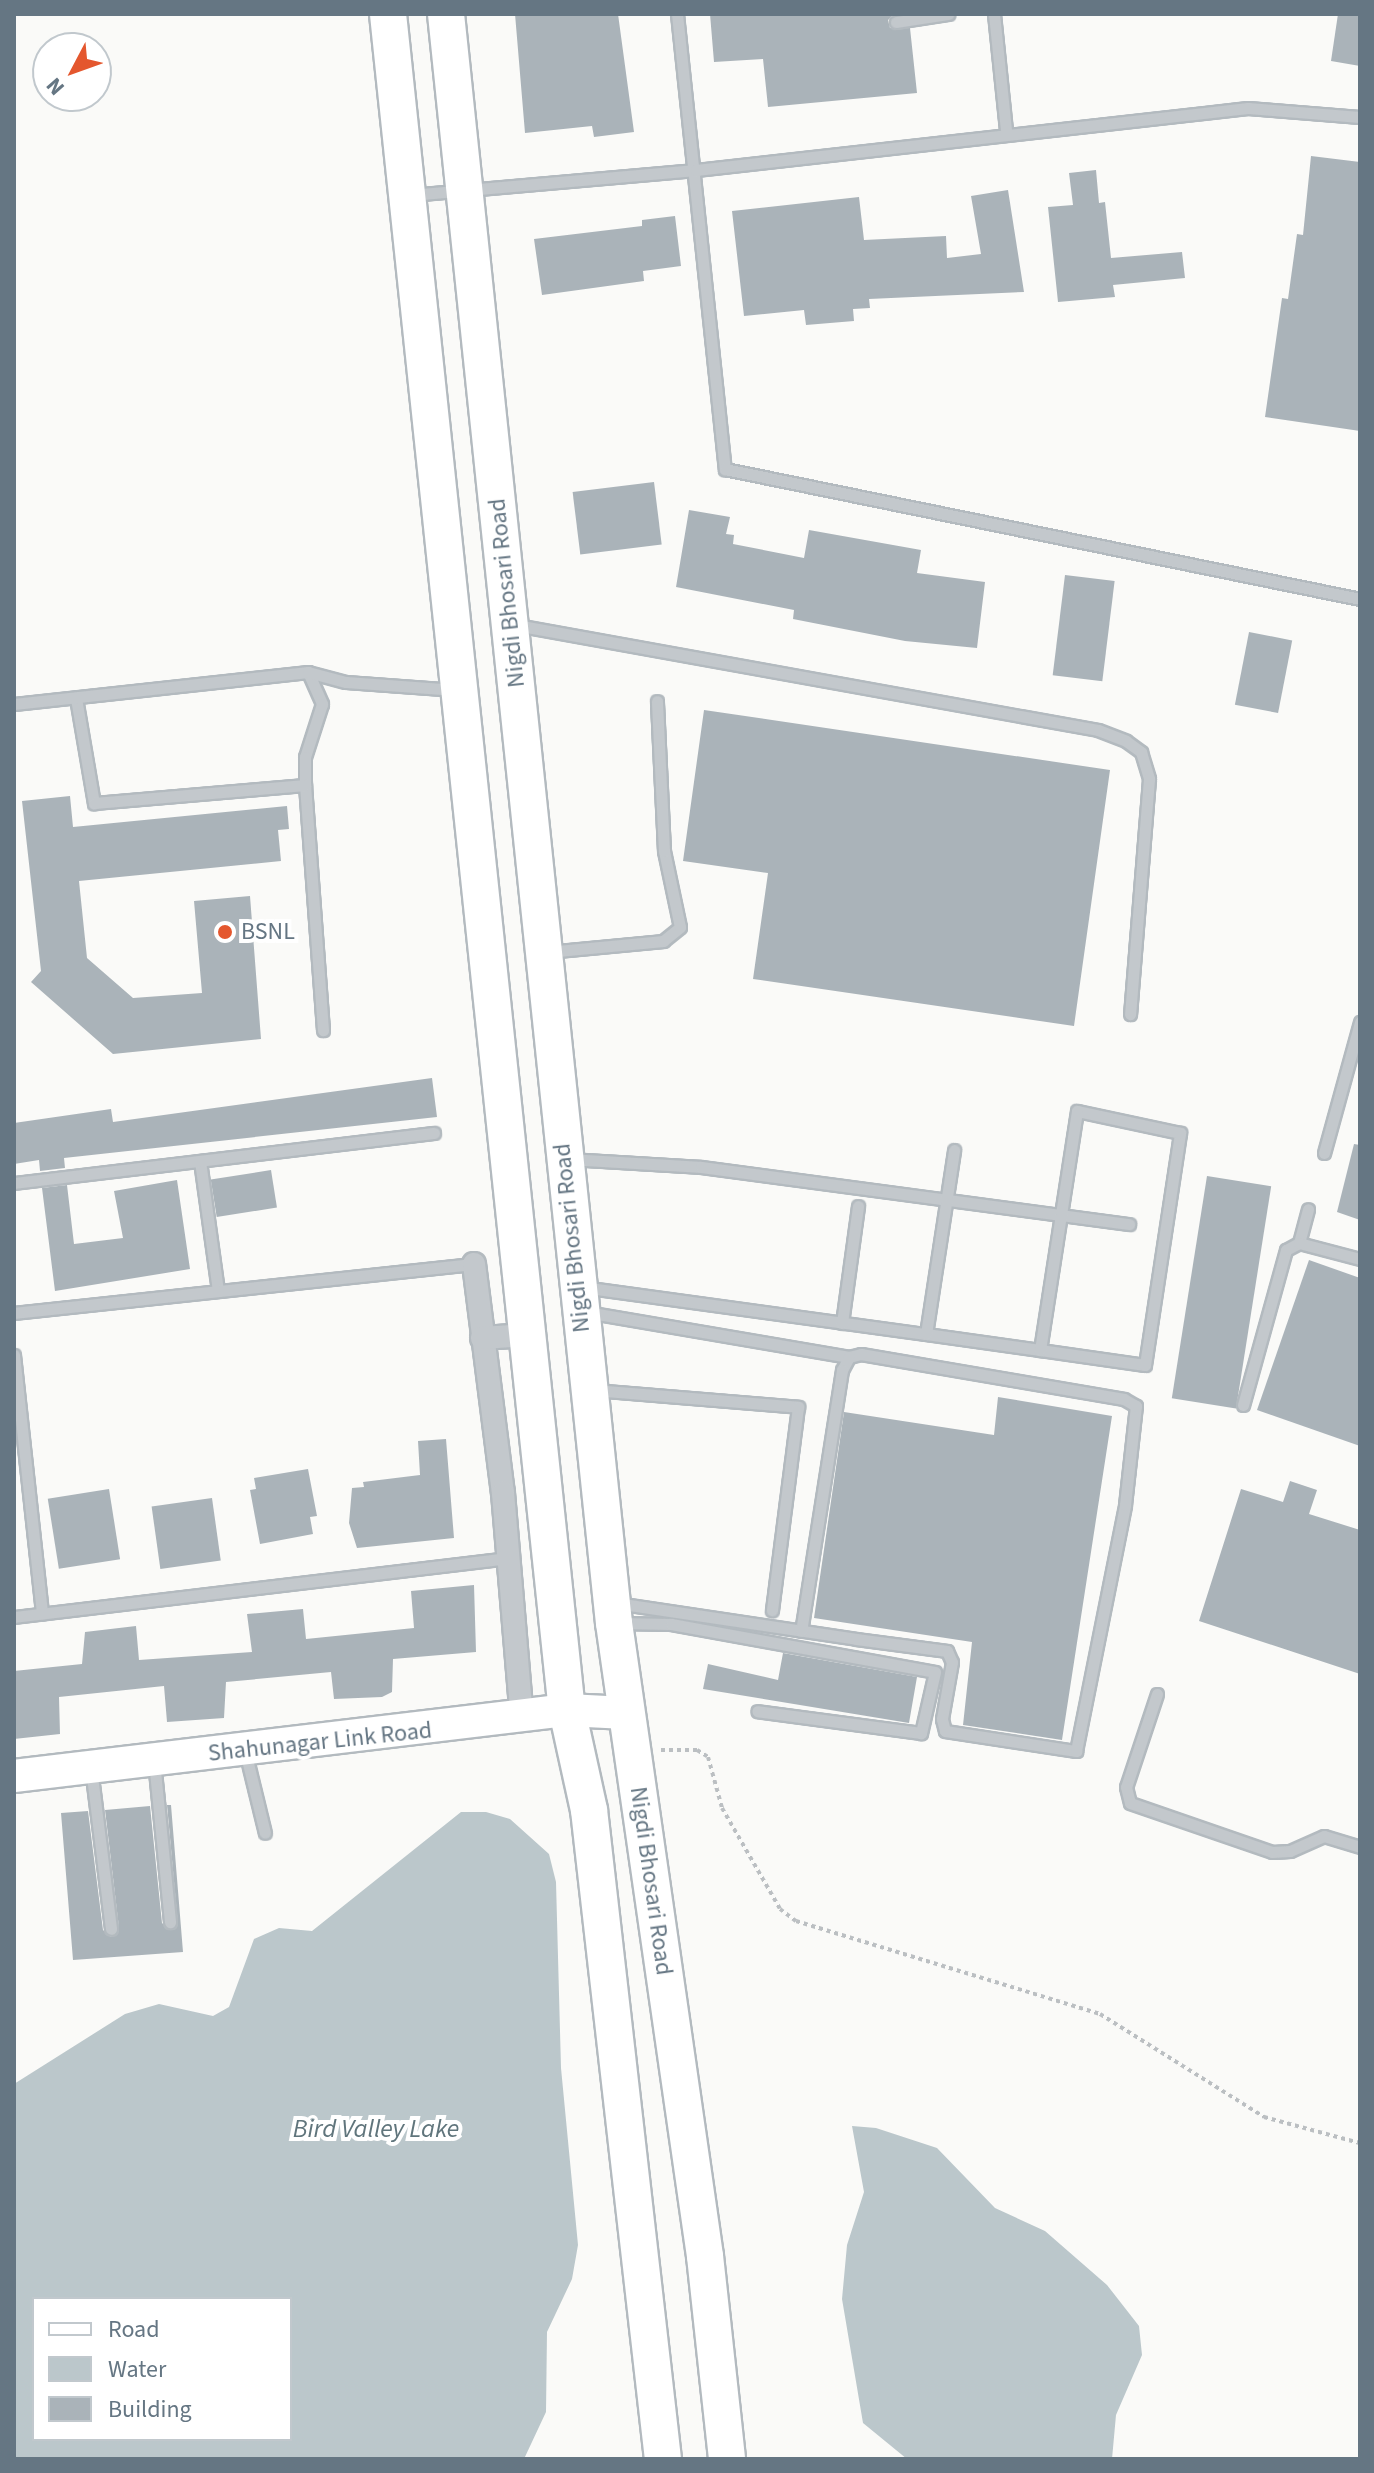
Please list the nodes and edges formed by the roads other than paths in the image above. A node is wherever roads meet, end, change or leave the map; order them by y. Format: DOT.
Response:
graph roads {
  1 [pos="388,14"];
  2 [pos="446,14"];
  3 [pos="677,14"];
  4 [pos="948,14"];
  5 [pos="994,14"];
  6 [pos="896,22"];
  7 [pos="1360,117"];
  8 [pos="1006,131"];
  9 [pos="696,170"];
  10 [pos="466,191"];
  11 [pos="409,195"];
  12 [pos="1360,599"];
  13 [pos="510,624"];
  14 [pos="308,672"];
  15 [pos="457,690"];
  16 [pos="76,698"];
  17 [pos="657,701"];
  18 [pos="14,704"];
  19 [pos="305,785"];
  20 [pos="542,953"];
  21 [pos="1130,1014"];
  22 [pos="1360,1022"];
  23 [pos="323,1030"];
  24 [pos="434,1133"];
  25 [pos="954,1150"];
  26 [pos="1324,1153"];
  27 [pos="564,1159"];
  28 [pos="200,1161"];
  29 [pos="14,1183"];
  30 [pos="946,1199"];
  31 [pos="858,1206"];
  32 [pos="1308,1209"];
  33 [pos="1061,1215"];
  34 [pos="1129,1224"];
  35 [pos="1299,1243"];
  36 [pos="1360,1259"];
  37 [pos="474,1264"];
  38 [pos="218,1291"];
  39 [pos="579,1298"];
  40 [pos="14,1313"];
  41 [pos="842,1323"];
  42 [pos="926,1334"];
  43 [pos="527,1335"];
  44 [pos="482,1338"];
  45 [pos="1040,1350"];
  46 [pos="14,1355"];
  47 [pos="849,1357"];
  48 [pos="589,1389"];
  49 [pos="1243,1405"];
  50 [pos="18,1436"];
  51 [pos="542,1488"];
  52 [pos="503,1493"];
  53 [pos="509,1558"];
  54 [pos="772,1610"];
  55 [pos="42,1613"];
  56 [pos="613,1613"];
  57 [pos="14,1617"];
  58 [pos="801,1631"];
  59 [pos="1157,1694"];
  60 [pos="567,1710"];
  61 [pos="757,1711"];
  62 [pos="626,1713"];
  63 [pos="522,1719"];
  64 [pos="245,1750"];
  65 [pos="154,1760"];
  66 [pos="91,1768"];
  67 [pos="14,1776"];
  68 [pos="265,1833"];
  69 [pos="1360,1847"];
  70 [pos="170,1922"];
  71 [pos="111,1929"];
  72 [pos="663,2459"];
  73 [pos="727,2459"];
  1 -- 11 [label="main road"];
  2 -- 10 [label="main road, Nigdi Bhosari Road"];
  3 -- 9 [label="lane"];
  4 -- 6 [label="lane"];
  5 -- 8 [label="lane"];
  7 -- 8 [label="lane"];
  8 -- 9 [label="lane"];
  9 -- 10 [label="lane"];
  9 -- 12 [label="lane"];
  10 -- 11 [label="lane"];
  10 -- 13 [label="main road, Nigdi Bhosari Road"];
  11 -- 15 [label="main road"];
  13 -- 20 [label="main road, Nigdi Bhosari Road"];
  13 -- 21 [label="lane"];
  14 -- 15 [label="lane"];
  14 -- 16 [label="lane"];
  14 -- 19 [label="lane"];
  15 -- 43 [label="main road"];
  16 -- 18 [label="lane"];
  16 -- 19 [label="lane"];
  17 -- 20 [label="lane"];
  19 -- 23 [label="lane"];
  20 -- 27 [label="main road, Nigdi Bhosari Road"];
  22 -- 26 [label="lane"];
  24 -- 28 [label="lane"];
  25 -- 30 [label="lane"];
  27 -- 30 [label="lane"];
  27 -- 39 [label="main road, Nigdi Bhosari Road"];
  28 -- 29 [label="lane"];
  28 -- 38 [label="lane"];
  30 -- 33 [label="lane"];
  30 -- 42 [label="lane"];
  31 -- 41 [label="lane"];
  32 -- 35 [label="lane"];
  33 -- 34 [label="lane"];
  33 -- 45 [label="lane"];
  33 -- 45 [label="lane"];
  35 -- 36 [label="lane"];
  35 -- 49 [label="lane"];
  37 -- 38 [label="lane"];
  37 -- 44 [label="street"];
  38 -- 40 [label="lane"];
  39 -- 41 [label="lane"];
  39 -- 47 [label="lane"];
  39 -- 48 [label="main road, Nigdi Bhosari Road"];
  41 -- 42 [label="lane"];
  42 -- 45 [label="lane"];
  43 -- 44 [label="street"];
  43 -- 51 [label="main road"];
  44 -- 52 [label="street"];
  46 -- 50 [label="lane"];
  47 -- 58 [label="lane"];
  47 -- 58 [label="lane"];
  48 -- 54 [label="lane"];
  48 -- 56 [label="main road, Nigdi Bhosari Road"];
  50 -- 55 [label="lane"];
  51 -- 52 [label="street"];
  51 -- 60 [label="main road"];
  52 -- 53 [label="street"];
  53 -- 55 [label="lane"];
  53 -- 63 [label="street"];
  55 -- 57 [label="lane"];
  56 -- 58 [label="lane"];
  56 -- 61 [label="lane"];
  56 -- 62 [label="main road, Nigdi Bhosari Road"];
  59 -- 69 [label="lane"];
  60 -- 62 [label="street, Shahunagar Link Road"];
  60 -- 63 [label="street, Shahunagar Link Road"];
  60 -- 72 [label="main road"];
  62 -- 73 [label="main road, Nigdi Bhosari Road"];
  63 -- 64 [label="street, Shahunagar Link Road"];
  64 -- 65 [label="street, Shahunagar Link Road"];
  64 -- 68 [label="lane"];
  65 -- 66 [label="street, Shahunagar Link Road"];
  65 -- 70 [label="lane"];
  66 -- 67 [label="street, Shahunagar Link Road"];
  66 -- 71 [label="lane"];
}
